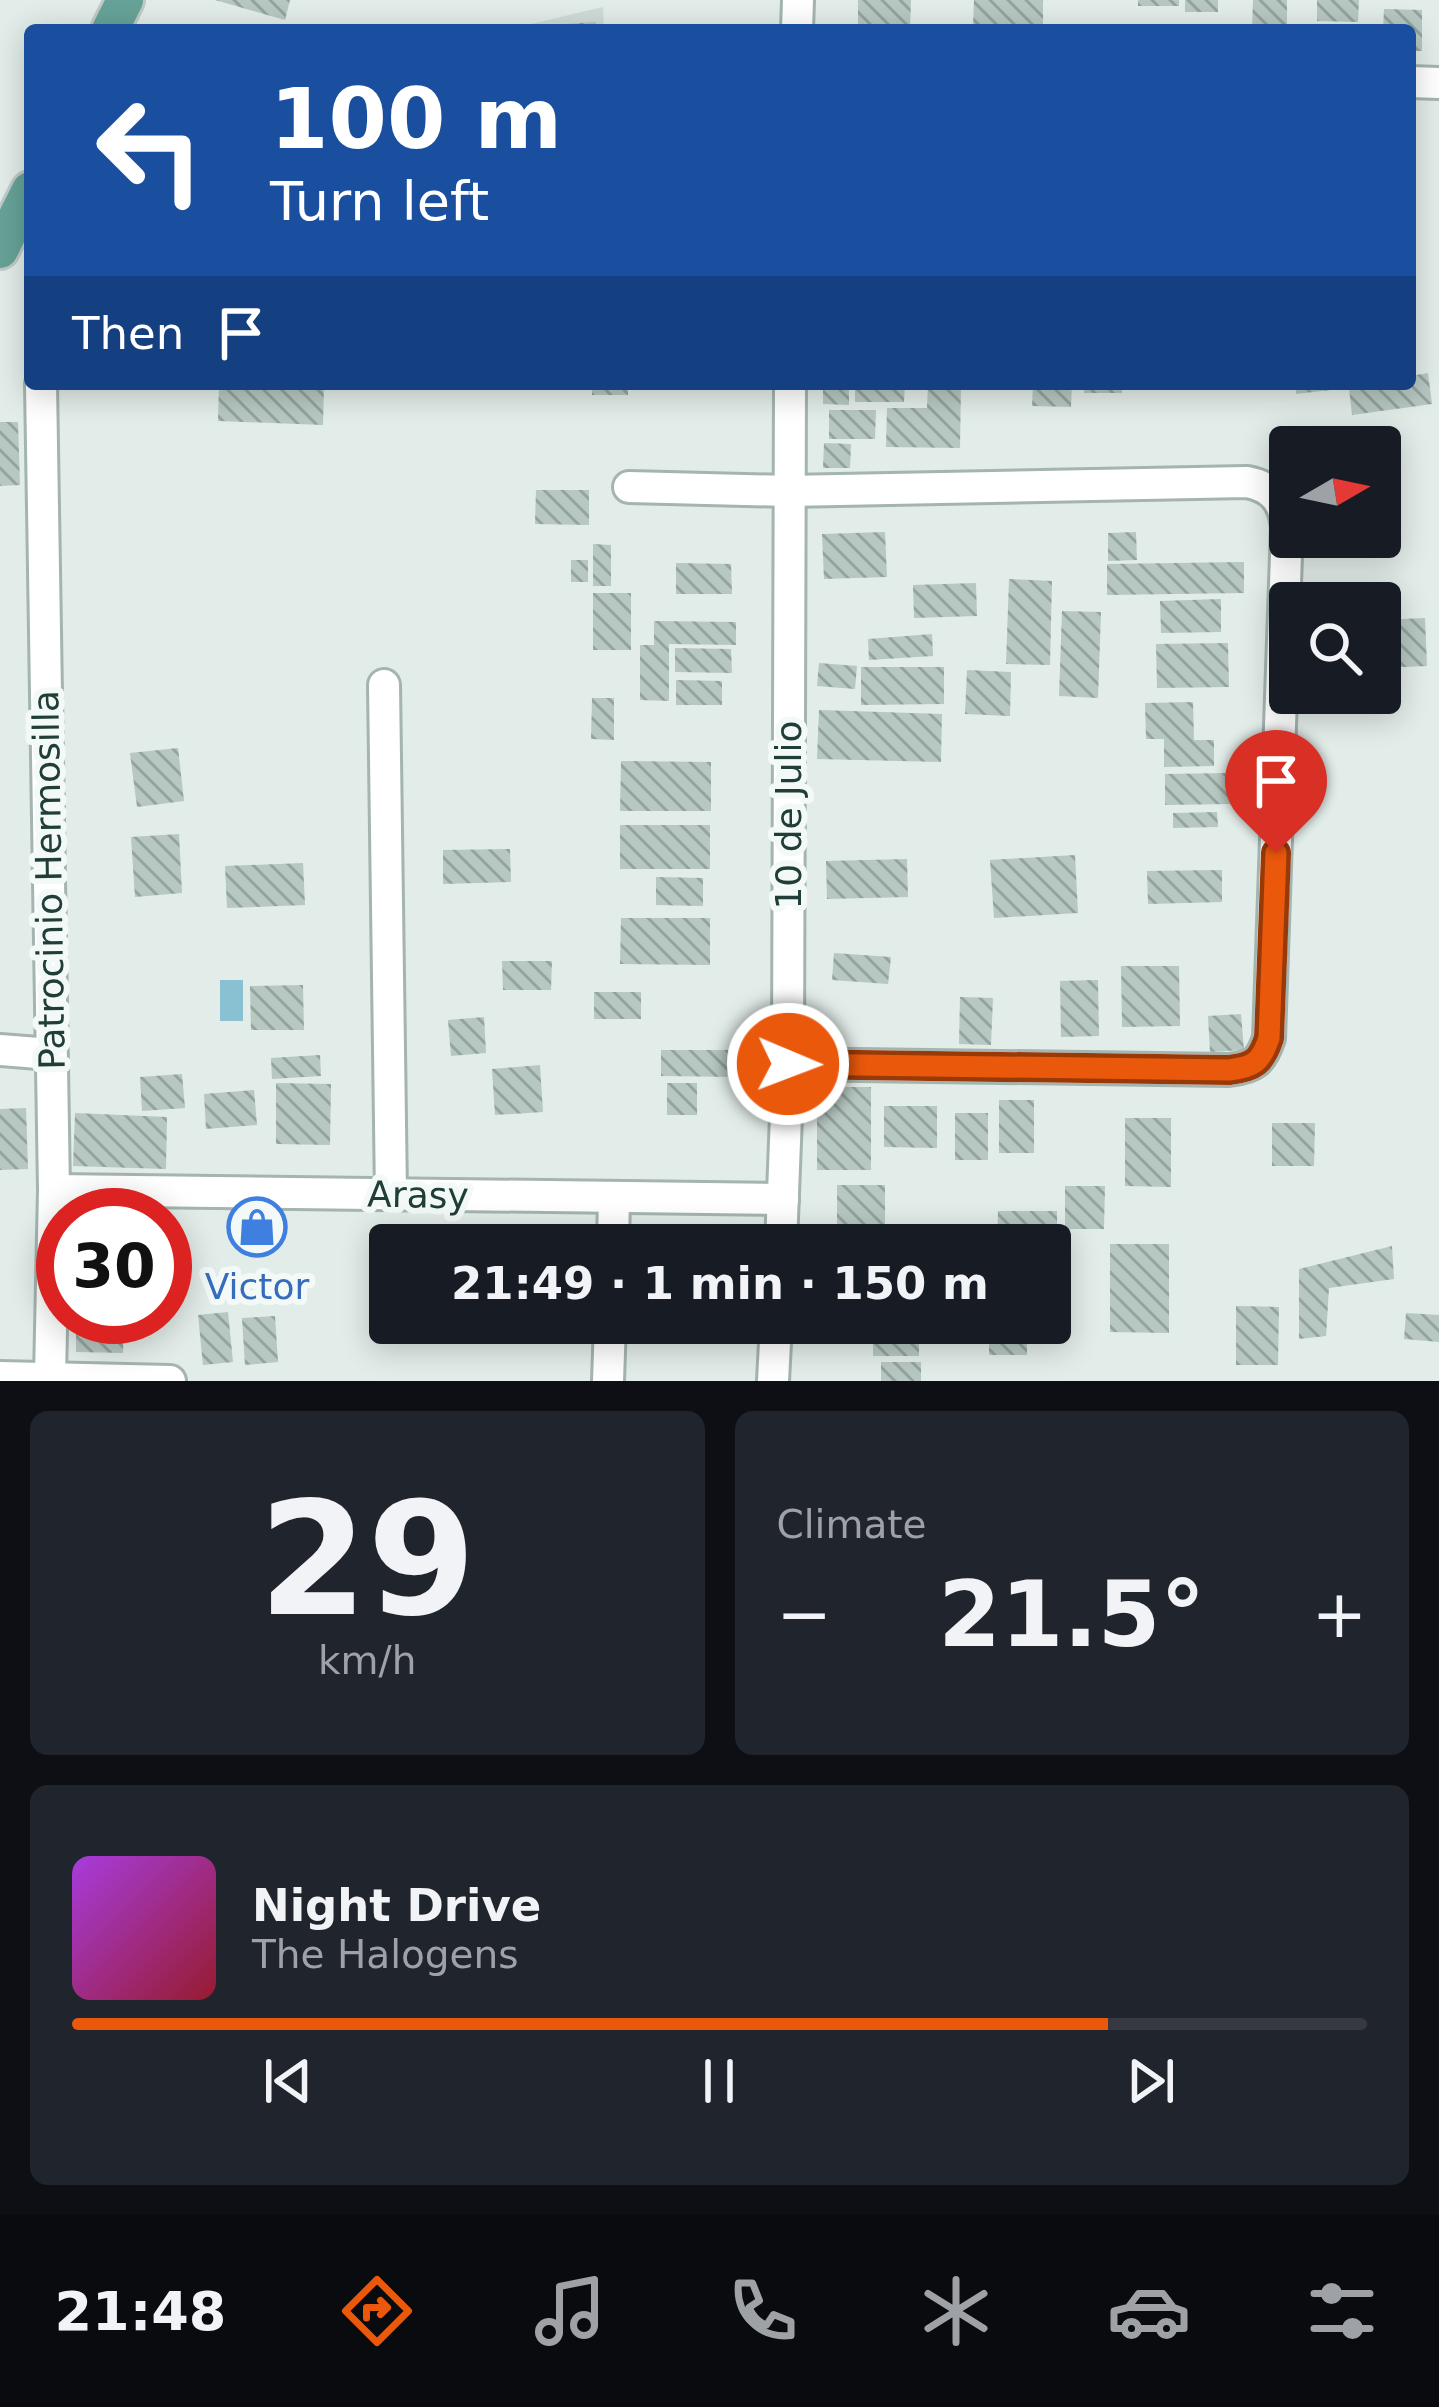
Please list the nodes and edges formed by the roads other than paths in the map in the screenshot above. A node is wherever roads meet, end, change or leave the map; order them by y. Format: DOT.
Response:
graph roads {
  1 [pos="24,215"];
  2 [pos="0,250"];
  3 [pos="41,390"];
  4 [pos="790,390"];
  5 [pos="629,487"];
  6 [pos="788,491"];
  7 [pos="384,685"];
  8 [pos="0,1050"];
  9 [pos="51,1054"];
  10 [pos="788,1064"];
  11 [pos="54,1188"];
  12 [pos="192,1192"];
  13 [pos="391,1195"];
  14 [pos="614,1197"];
  15 [pos="783,1199"];
  16 [pos="613,1224"];
  17 [pos="782,1224"];
  18 [pos="51,1344"];
  19 [pos="609,1344"];
  20 [pos="775,1344"];
  21 [pos="50,1376"];
  22 [pos="0,1377"];
  23 [pos="170,1381"];
  24 [pos="608,1381"];
  25 [pos="772,1381"];
  1 -- 2 [label="main road"];
  3 -- 9 [label="street, Patrocinio Hermosilla"];
  4 -- 6 [label="street, 10 de Julio"];
  5 -- 6 [label="street"];
  6 -- 10 [label="street, 10 de Julio"];
  6 -- 10 [label="street"];
  7 -- 13 [label="street"];
  8 -- 9 [label="street"];
  9 -- 11 [label="street, Patrocinio Hermosilla"];
  10 -- 15 [label="street, 10 de Julio"];
  12 -- 13 [label="street, Arasy"];
  13 -- 14 [label="street, Arasy"];
  14 -- 15 [label="street, Arasy"];
  14 -- 16 [label="street"];
  15 -- 17 [label="street, 10 de Julio"];
  18 -- 21 [label="street, Patrocinio Hermosilla"];
  19 -- 24 [label="street"];
  20 -- 25 [label="street"];
  21 -- 22 [label="street"];
  21 -- 23 [label="street"];
}
